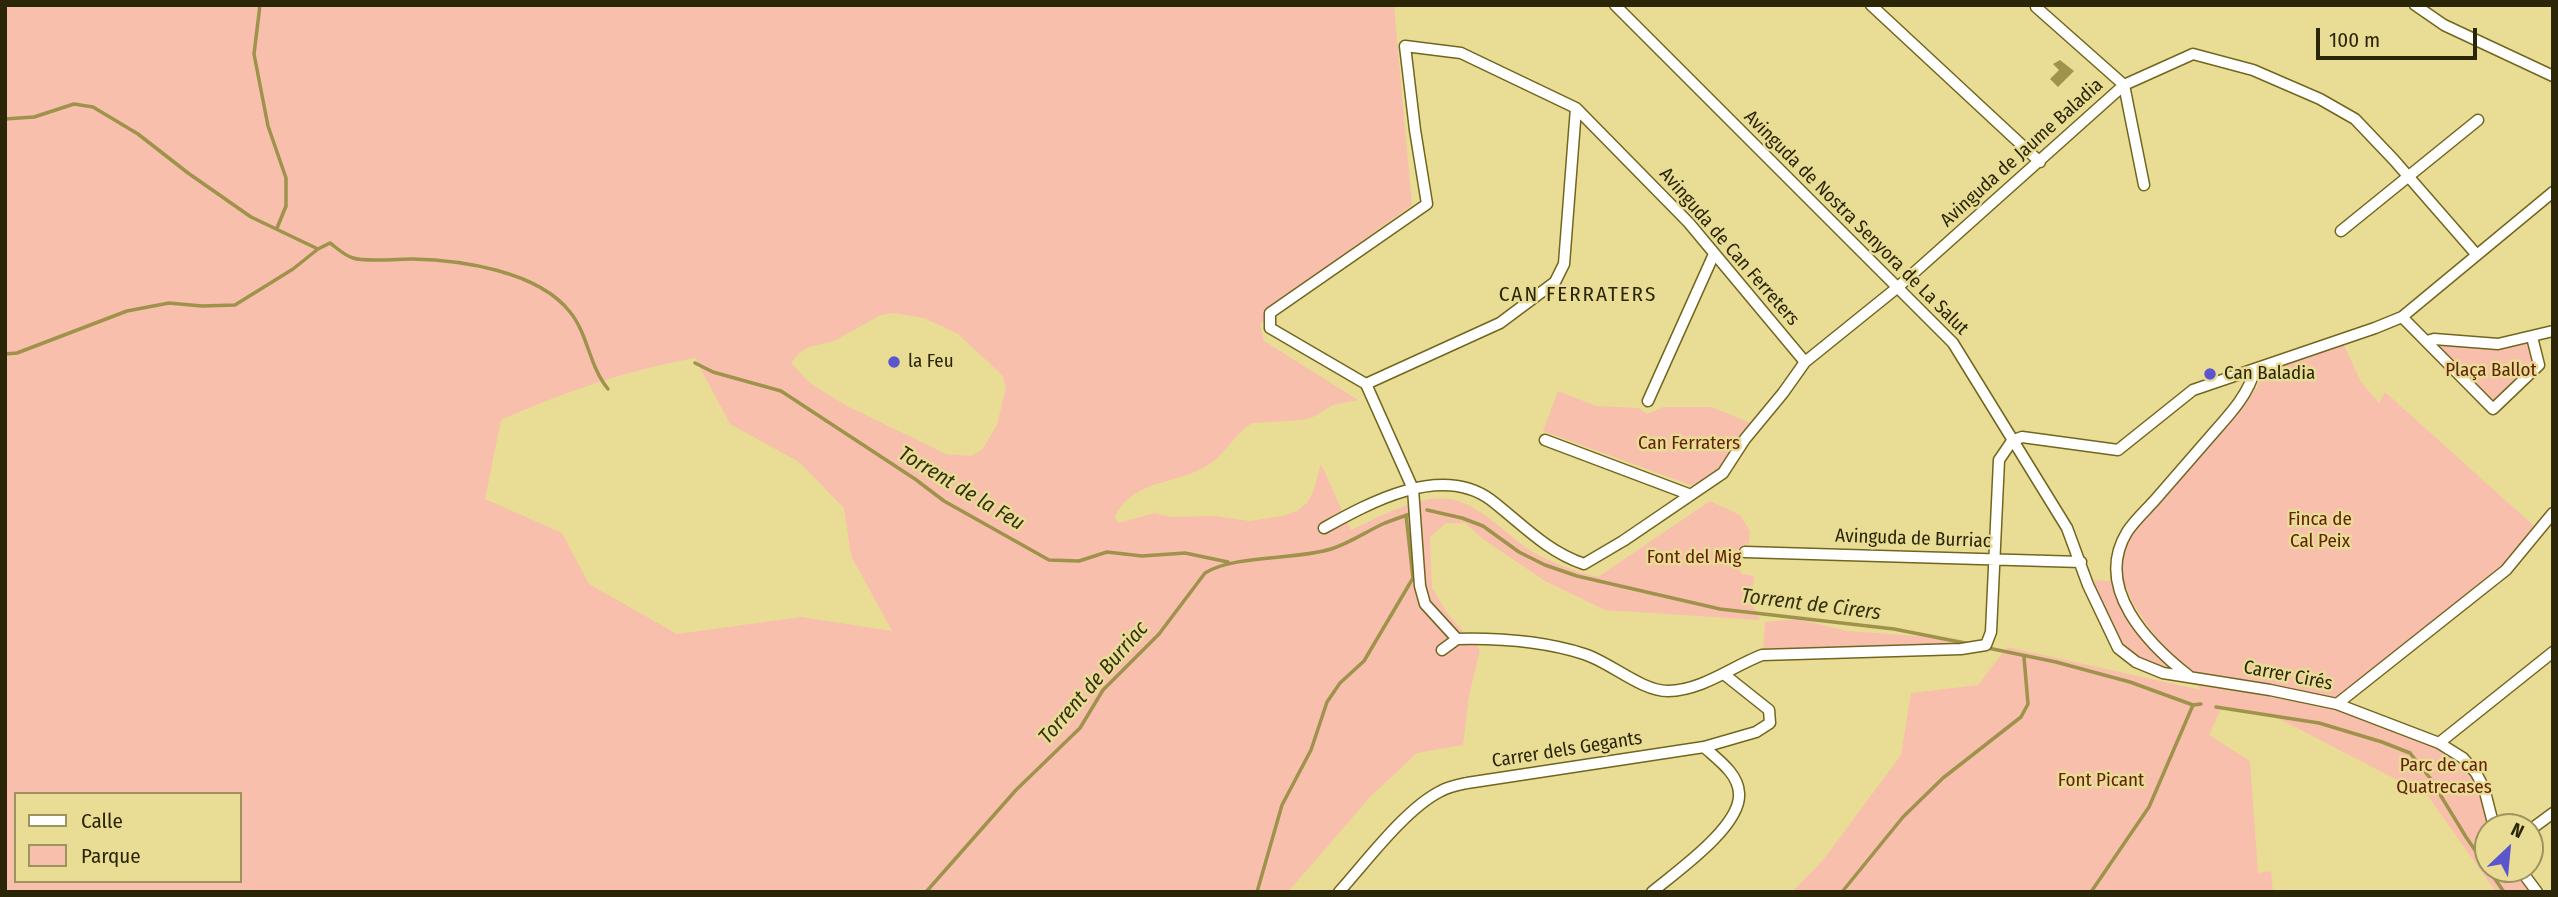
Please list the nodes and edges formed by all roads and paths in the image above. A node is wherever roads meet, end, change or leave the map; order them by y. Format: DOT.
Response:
graph roads {
  1 [pos="1615,5"];
  2 [pos="1871,5"];
  3 [pos="2415,5"];
  4 [pos="2036,7"];
  5 [pos="2553,76"];
  6 [pos="2124,85"];
  7 [pos="1576,108"];
  8 [pos="2478,120"];
  9 [pos="2040,162"];
  10 [pos="2409,178"];
  11 [pos="2144,185"];
  12 [pos="2553,192"];
  13 [pos="2341,231"];
  14 [pos="1714,254"];
  15 [pos="2476,254"];
  16 [pos="1898,287"];
  17 [pos="2402,317"];
  18 [pos="2553,331"];
  19 [pos="2532,337"];
  20 [pos="2427,341"];
  21 [pos="1805,362"];
  22 [pos="2539,365"];
  23 [pos="2553,367"];
  24 [pos="2256,369"];
  25 [pos="1366,384"];
  26 [pos="1648,401"];
  27 [pos="1545,440"];
  28 [pos="2012,441"];
  29 [pos="1413,489"];
  30 [pos="1691,495"];
  31 [pos="2551,520"];
  32 [pos="1324,528"];
  33 [pos="1745,552"];
  34 [pos="1996,559"];
  35 [pos="2081,562"];
  36 [pos="1457,639"];
  37 [pos="1442,650"];
  38 [pos="2553,652"];
  39 [pos="1726,675"];
  40 [pos="2191,678"];
  41 [pos="2337,704"];
  42 [pos="2439,743"];
  43 [pos="1703,747"];
  44 [pos="2490,813"];
  45 [pos="1339,892"];
  46 [pos="1652,892"];
  1 -- 16 [label="street, Avinguda de Nostra Senyora de La Salut"];
  2 -- 9 [label="street"];
  3 -- 5 [label="street"];
  4 -- 6 [label="street"];
  6 -- 9 [label="street, Avinguda de Jaume Baladia"];
  6 -- 10 [label="street, Avinguda de Jaume Baladia"];
  6 -- 11 [label="street"];
  7 -- 14 [label="street, Avinguda de Can Ferreters"];
  7 -- 25 [label="street"];
  7 -- 25 [label="street, Avinguda de Can Ferreters"];
  8 -- 10 [label="street"];
  9 -- 16 [label="street, Avinguda de Jaume Baladia"];
  10 -- 13 [label="street"];
  10 -- 15 [label="street, Avinguda de Jaume Baladia"];
  12 -- 15 [label="street"];
  14 -- 21 [label="street, Avinguda de Can Ferreters"];
  14 -- 26 [label="street"];
  15 -- 17 [label="street"];
  16 -- 21 [label="street, Avinguda de Jaume Baladia"];
  16 -- 28 [label="street, Avinguda de Nostra Senyora de La Salut"];
  17 -- 20 [label="street"];
  17 -- 24 [label="street"];
  18 -- 19 [label="street"];
  19 -- 20 [label="street"];
  19 -- 22 [label="street"];
  20 -- 22 [label="street"];
  21 -- 30 [label="street, Avinguda de Jaume Baladia"];
  22 -- 23 [label="street"];
  24 -- 28 [label="street"];
  24 -- 40 [label="street"];
  25 -- 29 [label="street"];
  27 -- 30 [label="street"];
  28 -- 34 [label="street"];
  28 -- 35 [label="street, Avinguda de Nostra Senyora de La Salut"];
  29 -- 30 [label="street, Avinguda de Jaume Baladia"];
  29 -- 32 [label="street"];
  29 -- 36 [label="street"];
  31 -- 41 [label="street"];
  33 -- 34 [label="street, Avinguda de Burriac"];
  34 -- 35 [label="street, Avinguda de Burriac"];
  34 -- 39 [label="street"];
  35 -- 40 [label="street, Carrer Cirés"];
  36 -- 37 [label="street"];
  36 -- 39 [label="street"];
  38 -- 42 [label="street"];
  39 -- 43 [label="street, Carrer dels Gegants"];
  40 -- 41 [label="street, Carrer Cirés"];
  41 -- 42 [label="street, Carrer Cirés"];
  42 -- 44 [label="street, Carrer Cirés"];
  43 -- 45 [label="street, Carrer dels Gegants"];
  43 -- 46 [label="street"];
}
